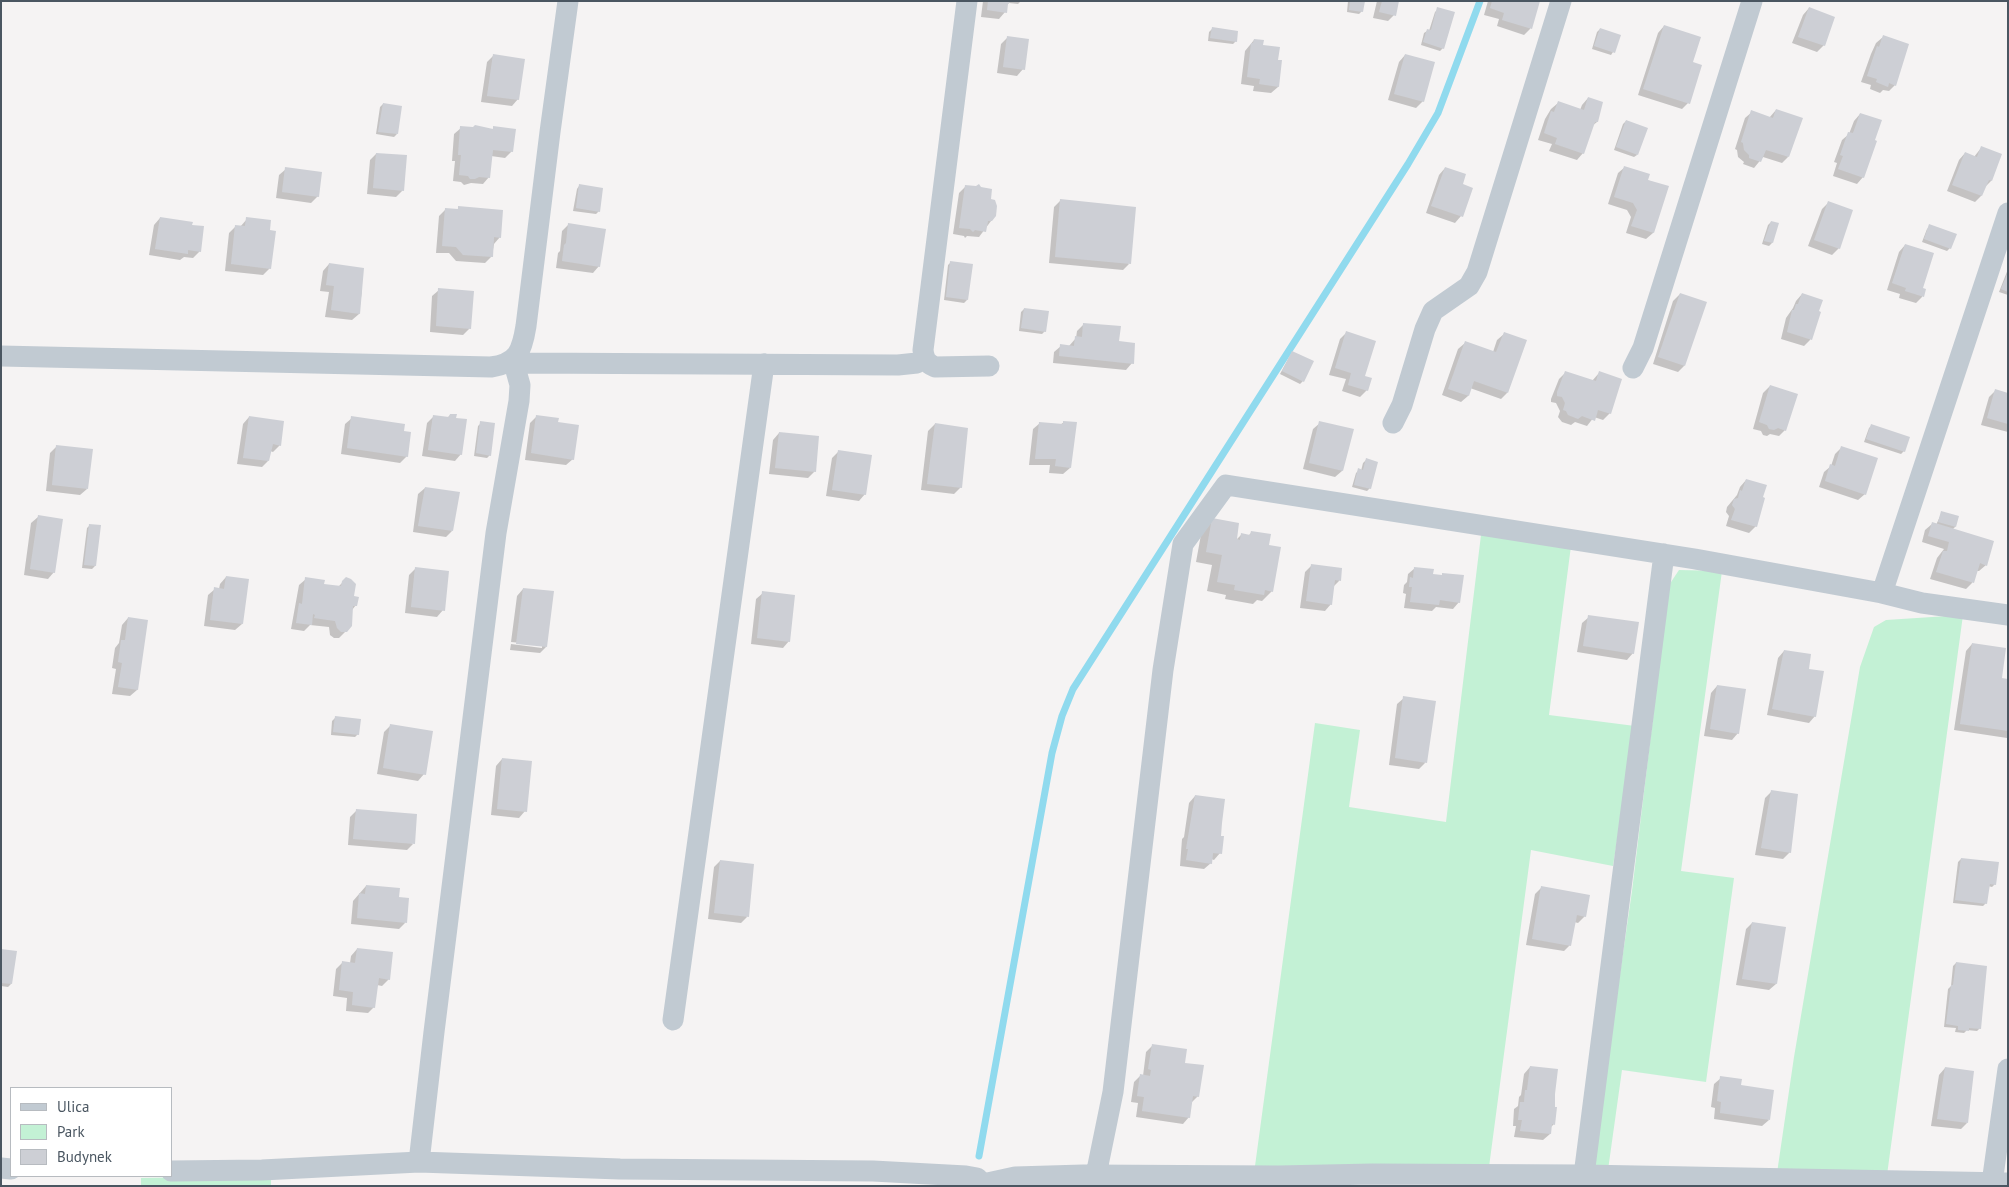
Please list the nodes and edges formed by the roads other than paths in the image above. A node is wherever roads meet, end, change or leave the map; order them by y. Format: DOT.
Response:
graph roads {
  1 [pos="568,1"];
  2 [pos="967,1"];
  3 [pos="1561,1"];
  4 [pos="1752,1"];
  5 [pos="2008,213"];
  6 [pos="1,356"];
  7 [pos="923,358"];
  8 [pos="513,360"];
  9 [pos="764,364"];
  10 [pos="989,366"];
  11 [pos="1633,368"];
  12 [pos="1393,422"];
  13 [pos="1664,554"];
  14 [pos="1882,593"];
  15 [pos="2008,615"];
  16 [pos="674,1020"];
  17 [pos="2008,1069"];
  18 [pos="420,1162"];
  19 [pos="172,1171"];
  20 [pos="1096,1175"];
  21 [pos="1584,1175"];
  22 [pos="2000,1183"];
  23 [pos="1948,1184"];
  1 -- 8 [label="street"];
  2 -- 7 [label="street"];
  3 -- 12 [label="street"];
  4 -- 11 [label="street"];
  5 -- 14 [label="street"];
  6 -- 8 [label="street"];
  7 -- 9 [label="street"];
  7 -- 10 [label="street"];
  8 -- 9 [label="street"];
  8 -- 18 [label="street"];
  9 -- 16 [label="street"];
  13 -- 14 [label="street"];
  13 -- 20 [label="street"];
  13 -- 21 [label="street"];
  14 -- 15 [label="street"];
  17 -- 22 [label="street"];
  18 -- 19 [label="street"];
  18 -- 20 [label="street"];
  20 -- 21 [label="street"];
  21 -- 23 [label="street"];
  22 -- 23 [label="street"];
}
